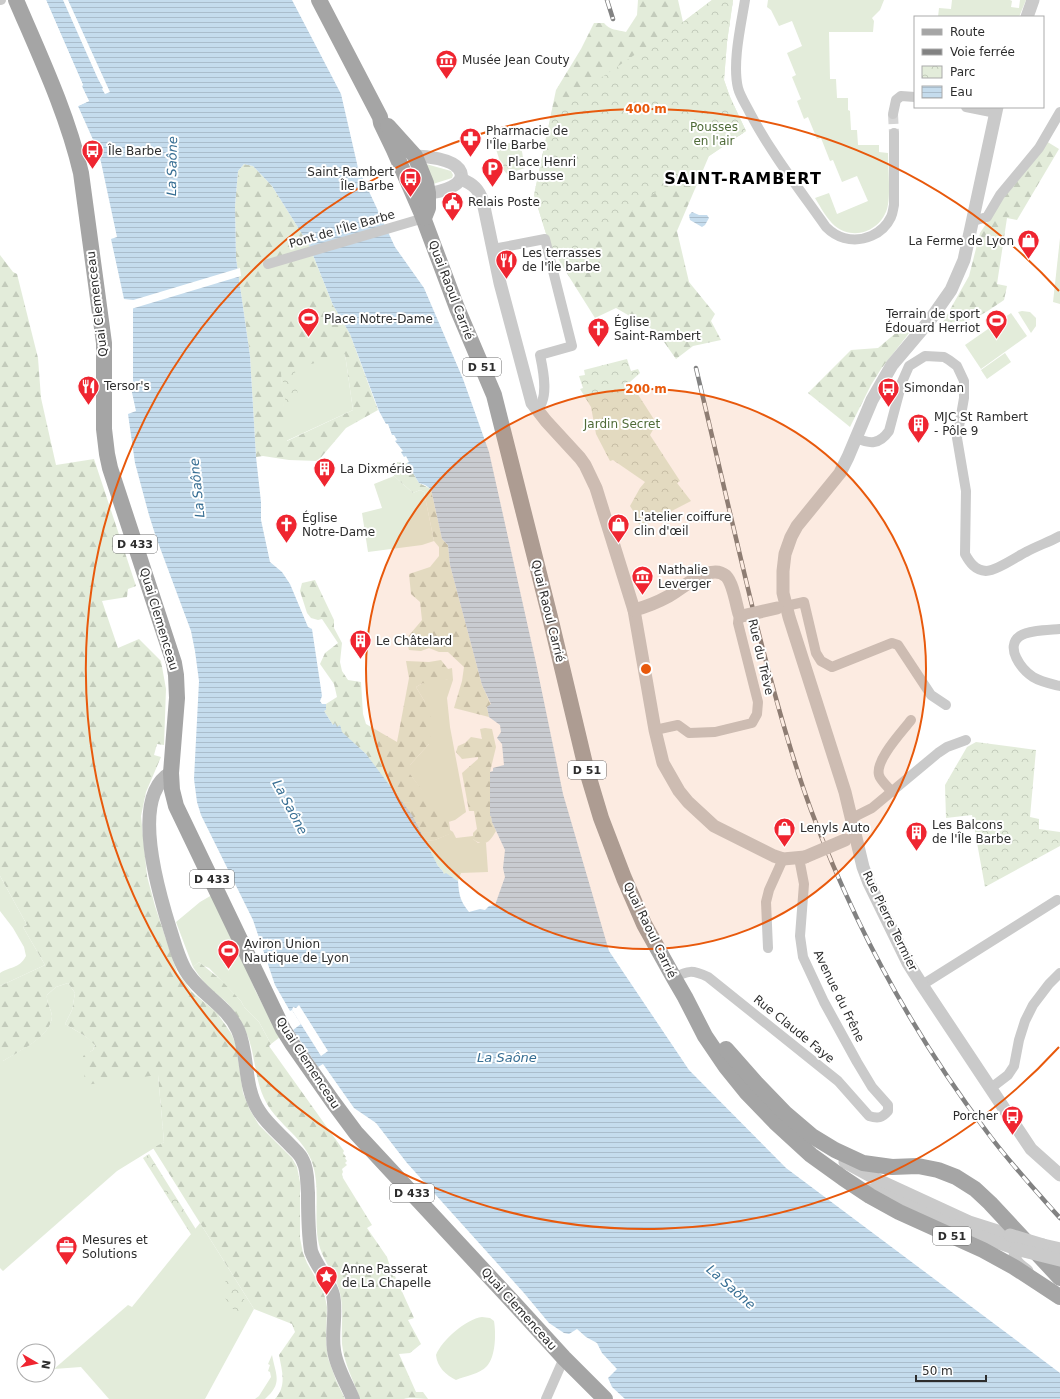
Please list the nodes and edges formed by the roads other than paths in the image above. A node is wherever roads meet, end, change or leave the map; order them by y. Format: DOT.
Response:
graph roads {
  1 [pos="16,0"];
  2 [pos="319,0"];
  3 [pos="745,0"];
  4 [pos="1033,0"];
  5 [pos="1027,16"];
  6 [pos="914,97"];
  7 [pos="976,108"];
  8 [pos="996,110"];
  9 [pos="1060,112"];
  10 [pos="893,114"];
  11 [pos="380,117"];
  12 [pos="894,133"];
  13 [pos="415,156"];
  14 [pos="400,163"];
  15 [pos="461,179"];
  16 [pos="420,192"];
  17 [pos="424,218"];
  18 [pos="973,221"];
  19 [pos="493,249"];
  20 [pos="268,264"];
  21 [pos="536,410"];
  22 [pos="856,438"];
  23 [pos="1060,536"];
  24 [pos="781,607"];
  25 [pos="634,610"];
  26 [pos="740,615"];
  27 [pos="1060,629"];
  28 [pos="1060,686"];
  29 [pos="946,705"];
  30 [pos="911,720"];
  31 [pos="655,730"];
  32 [pos="966,740"];
  33 [pos="171,773"];
  34 [pos="892,792"];
  35 [pos="852,818"];
  36 [pos="851,838"];
  37 [pos="802,858"];
  38 [pos="783,859"];
  39 [pos="1057,900"];
  40 [pos="768,948"];
  41 [pos="1060,973"];
  42 [pos="674,978"];
  43 [pos="922,985"];
  44 [pos="685,997"];
  45 [pos="991,1088"];
  46 [pos="888,1111"];
  47 [pos="812,1136"];
  48 [pos="892,1167"];
  49 [pos="1060,1175"];
  50 [pos="843,1178"];
  51 [pos="880,1182"];
  52 [pos="905,1204"];
  53 [pos="1043,1245"];
  54 [pos="1016,1249"];
  55 [pos="1060,1249"];
  56 [pos="1060,1260"];
  57 [pos="1060,1278"];
  58 [pos="1060,1297"];
  59 [pos="564,1358"];
  60 [pos="353,1399"];
  61 [pos="546,1399"];
  62 [pos="605,1399"];
  1 -- 33 [label="main road, Quai Clemenceau / D 433"];
  2 -- 11 [label="main road"];
  3 -- 12 [label="street"];
  4 -- 5 [label="street"];
  6 -- 10 [label="street"];
  7 -- 8 [label="street"];
  8 -- 18 [label="street, Rue Pierre Termier"];
  9 -- 18 [label="street"];
  11 -- 13 [label="main road"];
  11 -- 14 [label="main road"];
  13 -- 14 [label="street"];
  13 -- 15 [label="street"];
  13 -- 16 [label="main road"];
  14 -- 16 [label="main road"];
  15 -- 16 [label="street"];
  15 -- 19 [label="street"];
  16 -- 17 [label="main road"];
  17 -- 20 [label="street, Pont de l'Île Barbe"];
  17 -- 42 [label="main road, Quai Raoul Carrié / D 51"];
  18 -- 22 [label="street, Rue Pierre Termier"];
  19 -- 21 [label="street"];
  19 -- 21 [label="street"];
  21 -- 25 [label="street"];
  22 -- 23 [label="street"];
  22 -- 24 [label="street, Rue Pierre Termier"];
  24 -- 26 [label="street, bridge"];
  24 -- 29 [label="street"];
  24 -- 35 [label="street, Rue Pierre Termier"];
  25 -- 26 [label="street"];
  25 -- 31 [label="street"];
  26 -- 31 [label="street, Rue du Trève"];
  27 -- 28 [label="street"];
  30 -- 34 [label="street"];
  31 -- 38 [label="street"];
  32 -- 34 [label="street"];
  33 -- 59 [label="main road, Quai Clemenceau / D 433"];
  33 -- 60 [label="main road"];
  34 -- 35 [label="street"];
  35 -- 36 [label="street, Rue Pierre Termier"];
  36 -- 37 [label="street, bridge"];
  36 -- 43 [label="street, Rue Pierre Termier"];
  37 -- 38 [label="street"];
  37 -- 46 [label="street, Avenue du Frêne"];
  38 -- 40 [label="street"];
  39 -- 43 [label="street"];
  41 -- 45 [label="street"];
  42 -- 44 [label="main road, Quai Raoul Carrié / D 51"];
  42 -- 46 [label="street, Rue Claude Faye"];
  43 -- 45 [label="street, Rue Pierre Termier"];
  44 -- 47 [label="main road, Quai Raoul Carrié / D 51"];
  44 -- 50 [label="main road, Quai Raoul Carrié / D 51"];
  45 -- 49 [label="street, Rue Pierre Termier"];
  47 -- 48 [label="main road, Quai Raoul Carrié / D 51"];
  47 -- 51 [label="street"];
  48 -- 51 [label="street"];
  48 -- 57 [label="main road, Quai Raoul Carrié / D 51"];
  50 -- 52 [label="street"];
  50 -- 58 [label="main road, Quai Raoul Carrié / D 51"];
  51 -- 52 [label="street"];
  51 -- 53 [label="street, bridge"];
  52 -- 54 [label="street"];
  53 -- 54 [label="street, bridge"];
  53 -- 55 [label="street"];
  54 -- 56 [label="street, bridge"];
  54 -- 58 [label="street"];
  59 -- 61 [label="street"];
  59 -- 62 [label="main road, Quai Clemenceau / D 433"];
}
